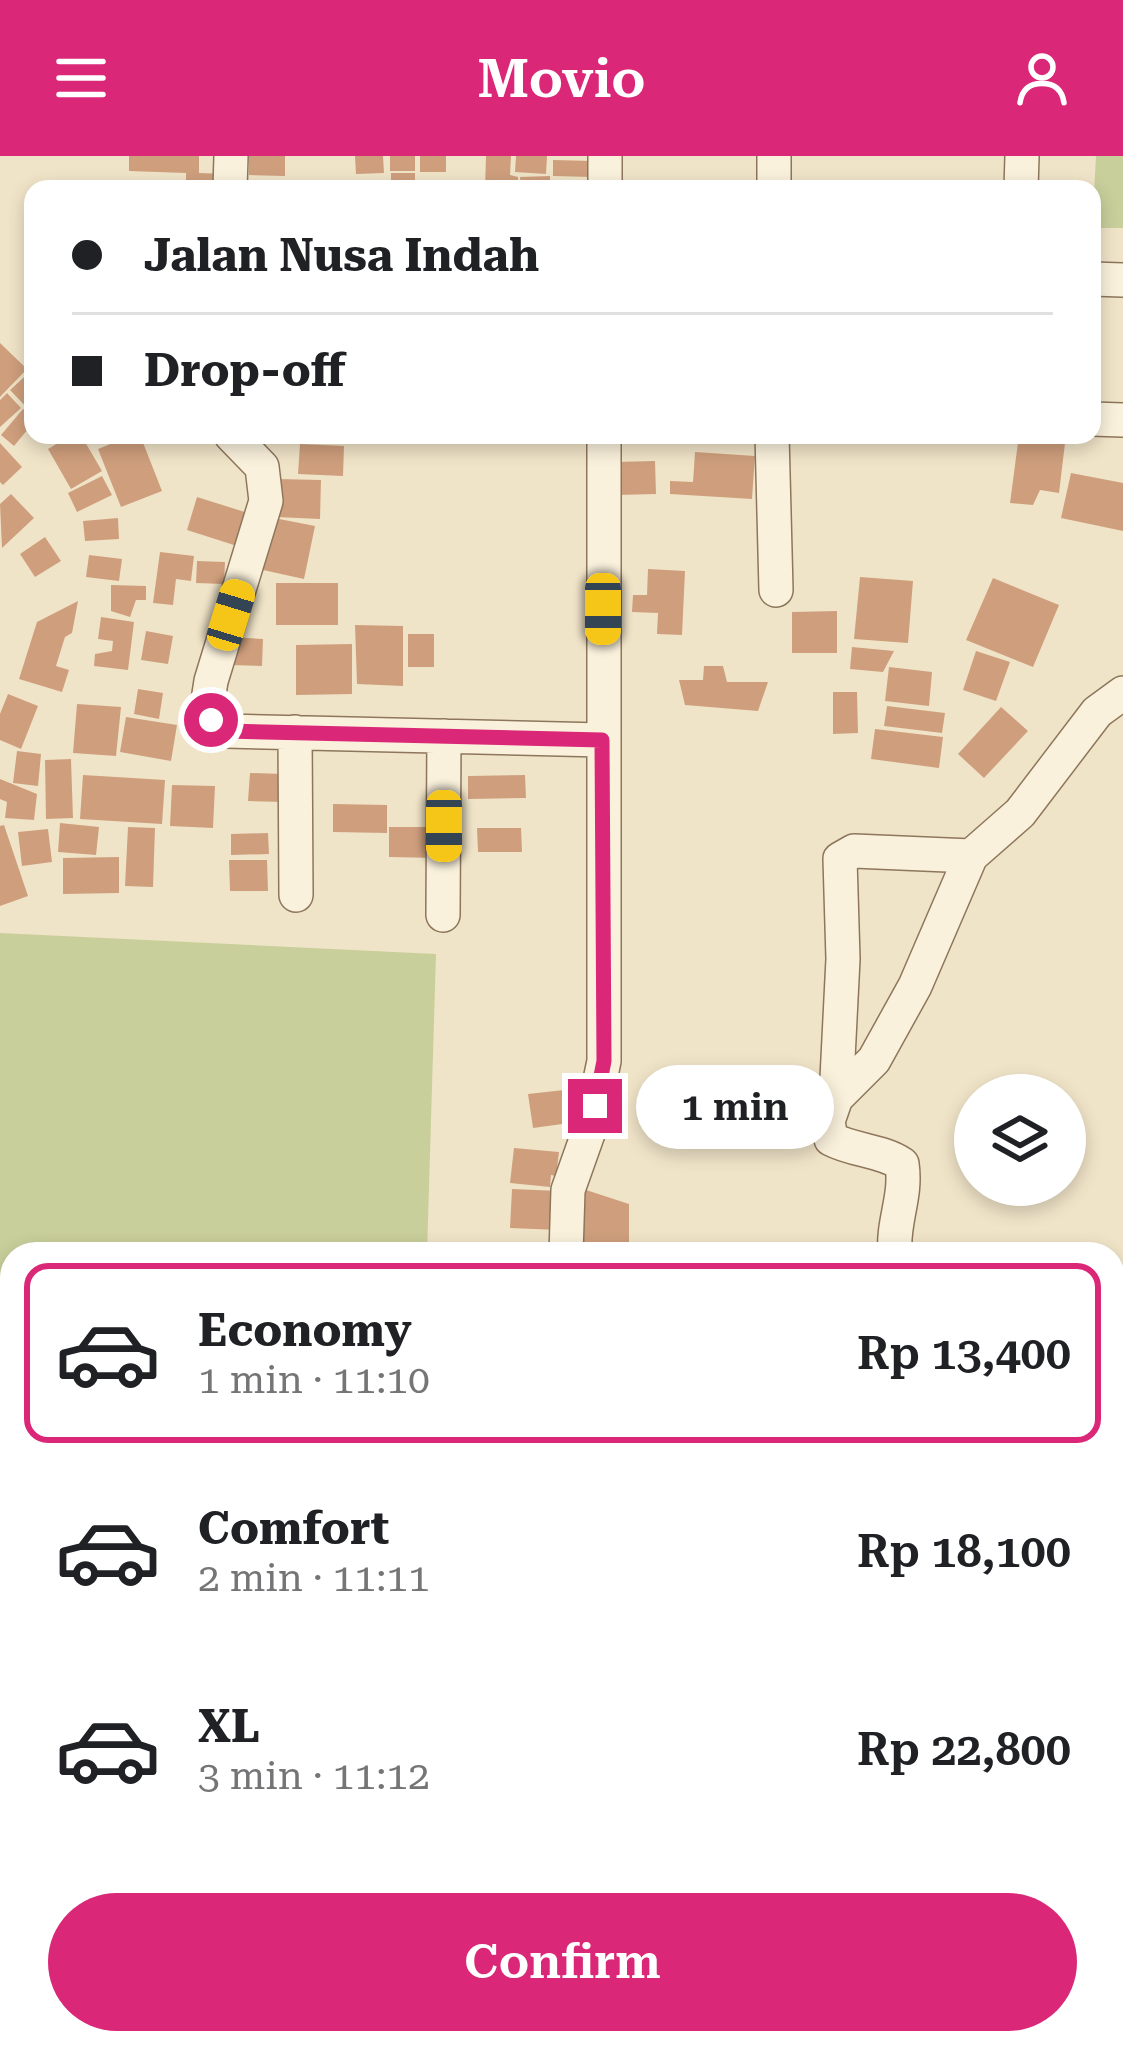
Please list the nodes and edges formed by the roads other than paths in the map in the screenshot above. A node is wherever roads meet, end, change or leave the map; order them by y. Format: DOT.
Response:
graph roads {
  1 [pos="240,444"];
  2 [pos="604,444"];
  3 [pos="772,444"];
  4 [pos="776,590"];
  5 [pos="1123,693"];
  6 [pos="295,732"];
  7 [pos="444,736"];
  8 [pos="602,740"];
  9 [pos="971,856"];
  10 [pos="296,896"];
  11 [pos="443,915"];
  12 [pos="836,1097"];
  13 [pos="566,1242"];
  14 [pos="894,1242"];
  1 -- 6 [label="street"];
  2 -- 8 [label="street"];
  3 -- 4 [label="street"];
  5 -- 9 [label="street"];
  6 -- 7 [label="street"];
  6 -- 10 [label="street"];
  7 -- 8 [label="street"];
  7 -- 11 [label="street"];
  8 -- 13 [label="street"];
  9 -- 12 [label="street"];
  9 -- 12 [label="street"];
  12 -- 14 [label="street"];
}
